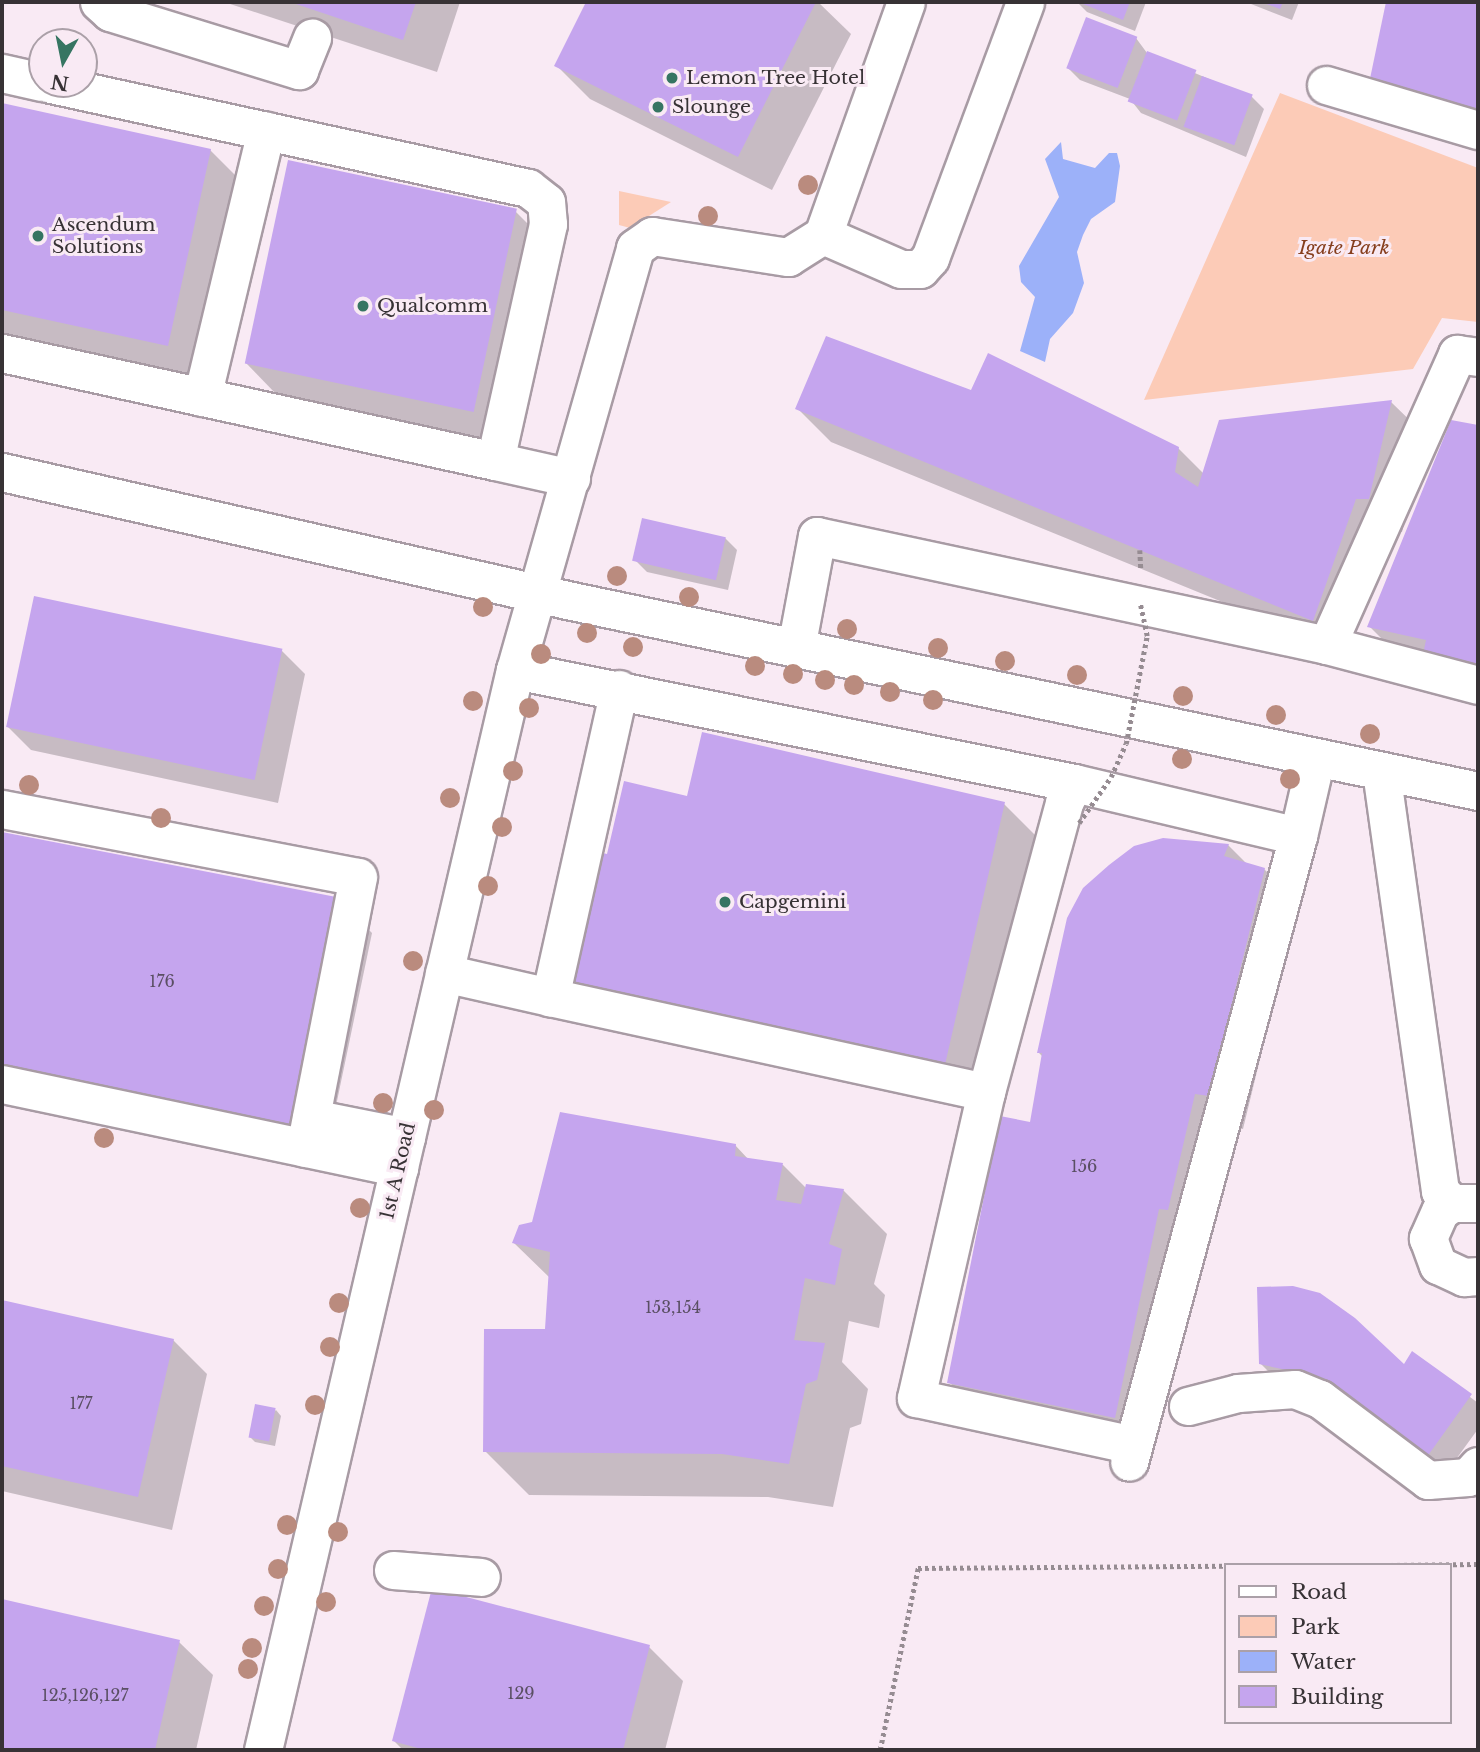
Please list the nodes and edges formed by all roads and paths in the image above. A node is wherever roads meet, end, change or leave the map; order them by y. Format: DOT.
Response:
graph roads {
  1 [pos="99,2"];
  2 [pos="906,2"];
  3 [pos="1025,2"];
  4 [pos="312,37"];
  5 [pos="2,73"];
  6 [pos="28,79"];
  7 [pos="1326,85"];
  8 [pos="98,94"];
  9 [pos="1478,130"];
  10 [pos="266,131"];
  11 [pos="823,234"];
  12 [pos="2,353"];
  13 [pos="1478,357"];
  14 [pos="202,397"];
  15 [pos="495,461"];
  16 [pos="2,472"];
  17 [pos="571,478"];
  18 [pos="536,593"];
  19 [pos="1140,604"];
  20 [pos="1327,645"];
  21 [pos="796,648"];
  22 [pos="514,670"];
  23 [pos="1478,685"];
  24 [pos="619,689"];
  25 [pos="1316,758"];
  26 [pos="1381,771"];
  27 [pos="1074,783"];
  28 [pos="1478,791"];
  29 [pos="2,809"];
  30 [pos="1079,823"];
  31 [pos="1298,836"];
  32 [pos="444,973"];
  33 [pos="550,997"];
  34 [pos="2,1084"];
  35 [pos="986,1092"];
  36 [pos="308,1133"];
  37 [pos="402,1153"];
  38 [pos="1465,1203"];
  39 [pos="1478,1276"];
  40 [pos="1188,1406"];
  41 [pos="1478,1466"];
  42 [pos="1452,1564"];
  43 [pos="1478,1564"];
  44 [pos="1224,1566"];
  45 [pos="393,1570"];
  46 [pos="481,1577"];
  47 [pos="263,1750"];
  48 [pos="880,1750"];
  1 -- 4 [label="street"];
  2 -- 11 [label="street"];
  3 -- 11 [label="street"];
  5 -- 6 [label="street"];
  7 -- 9 [label="street"];
  8 -- 10 [label="street"];
  10 -- 14 [label="street"];
  10 -- 15 [label="street"];
  11 -- 17 [label="street, 1st A Road"];
  12 -- 14 [label="street"];
  13 -- 20 [label="street"];
  14 -- 15 [label="street"];
  15 -- 17 [label="street"];
  16 -- 18 [label="street"];
  17 -- 18 [label="street, 1st A Road"];
  18 -- 21 [label="street"];
  18 -- 22 [label="street, 1st A Road"];
  19 -- 20 [label="street"];
  19 -- 21 [label="street"];
  19 -- 30 [label="path, bridge"];
  20 -- 23 [label="street"];
  21 -- 25 [label="street"];
  22 -- 24 [label="street"];
  22 -- 32 [label="street, 1st A Road"];
  24 -- 27 [label="street"];
  24 -- 33 [label="street"];
  25 -- 26 [label="street"];
  25 -- 31 [label="street"];
  26 -- 28 [label="street"];
  26 -- 38 [label="street"];
  27 -- 31 [label="street"];
  27 -- 35 [label="street"];
  29 -- 36 [label="street"];
  31 -- 35 [label="street"];
  32 -- 33 [label="street"];
  32 -- 37 [label="street, 1st A Road"];
  33 -- 35 [label="street"];
  34 -- 36 [label="street"];
  36 -- 37 [label="street"];
  37 -- 47 [label="street, 1st A Road"];
  38 -- 39 [label="street"];
  40 -- 41 [label="street"];
  42 -- 43 [label="path"];
  44 -- 48 [label="path"];
  45 -- 46 [label="street"];
}
